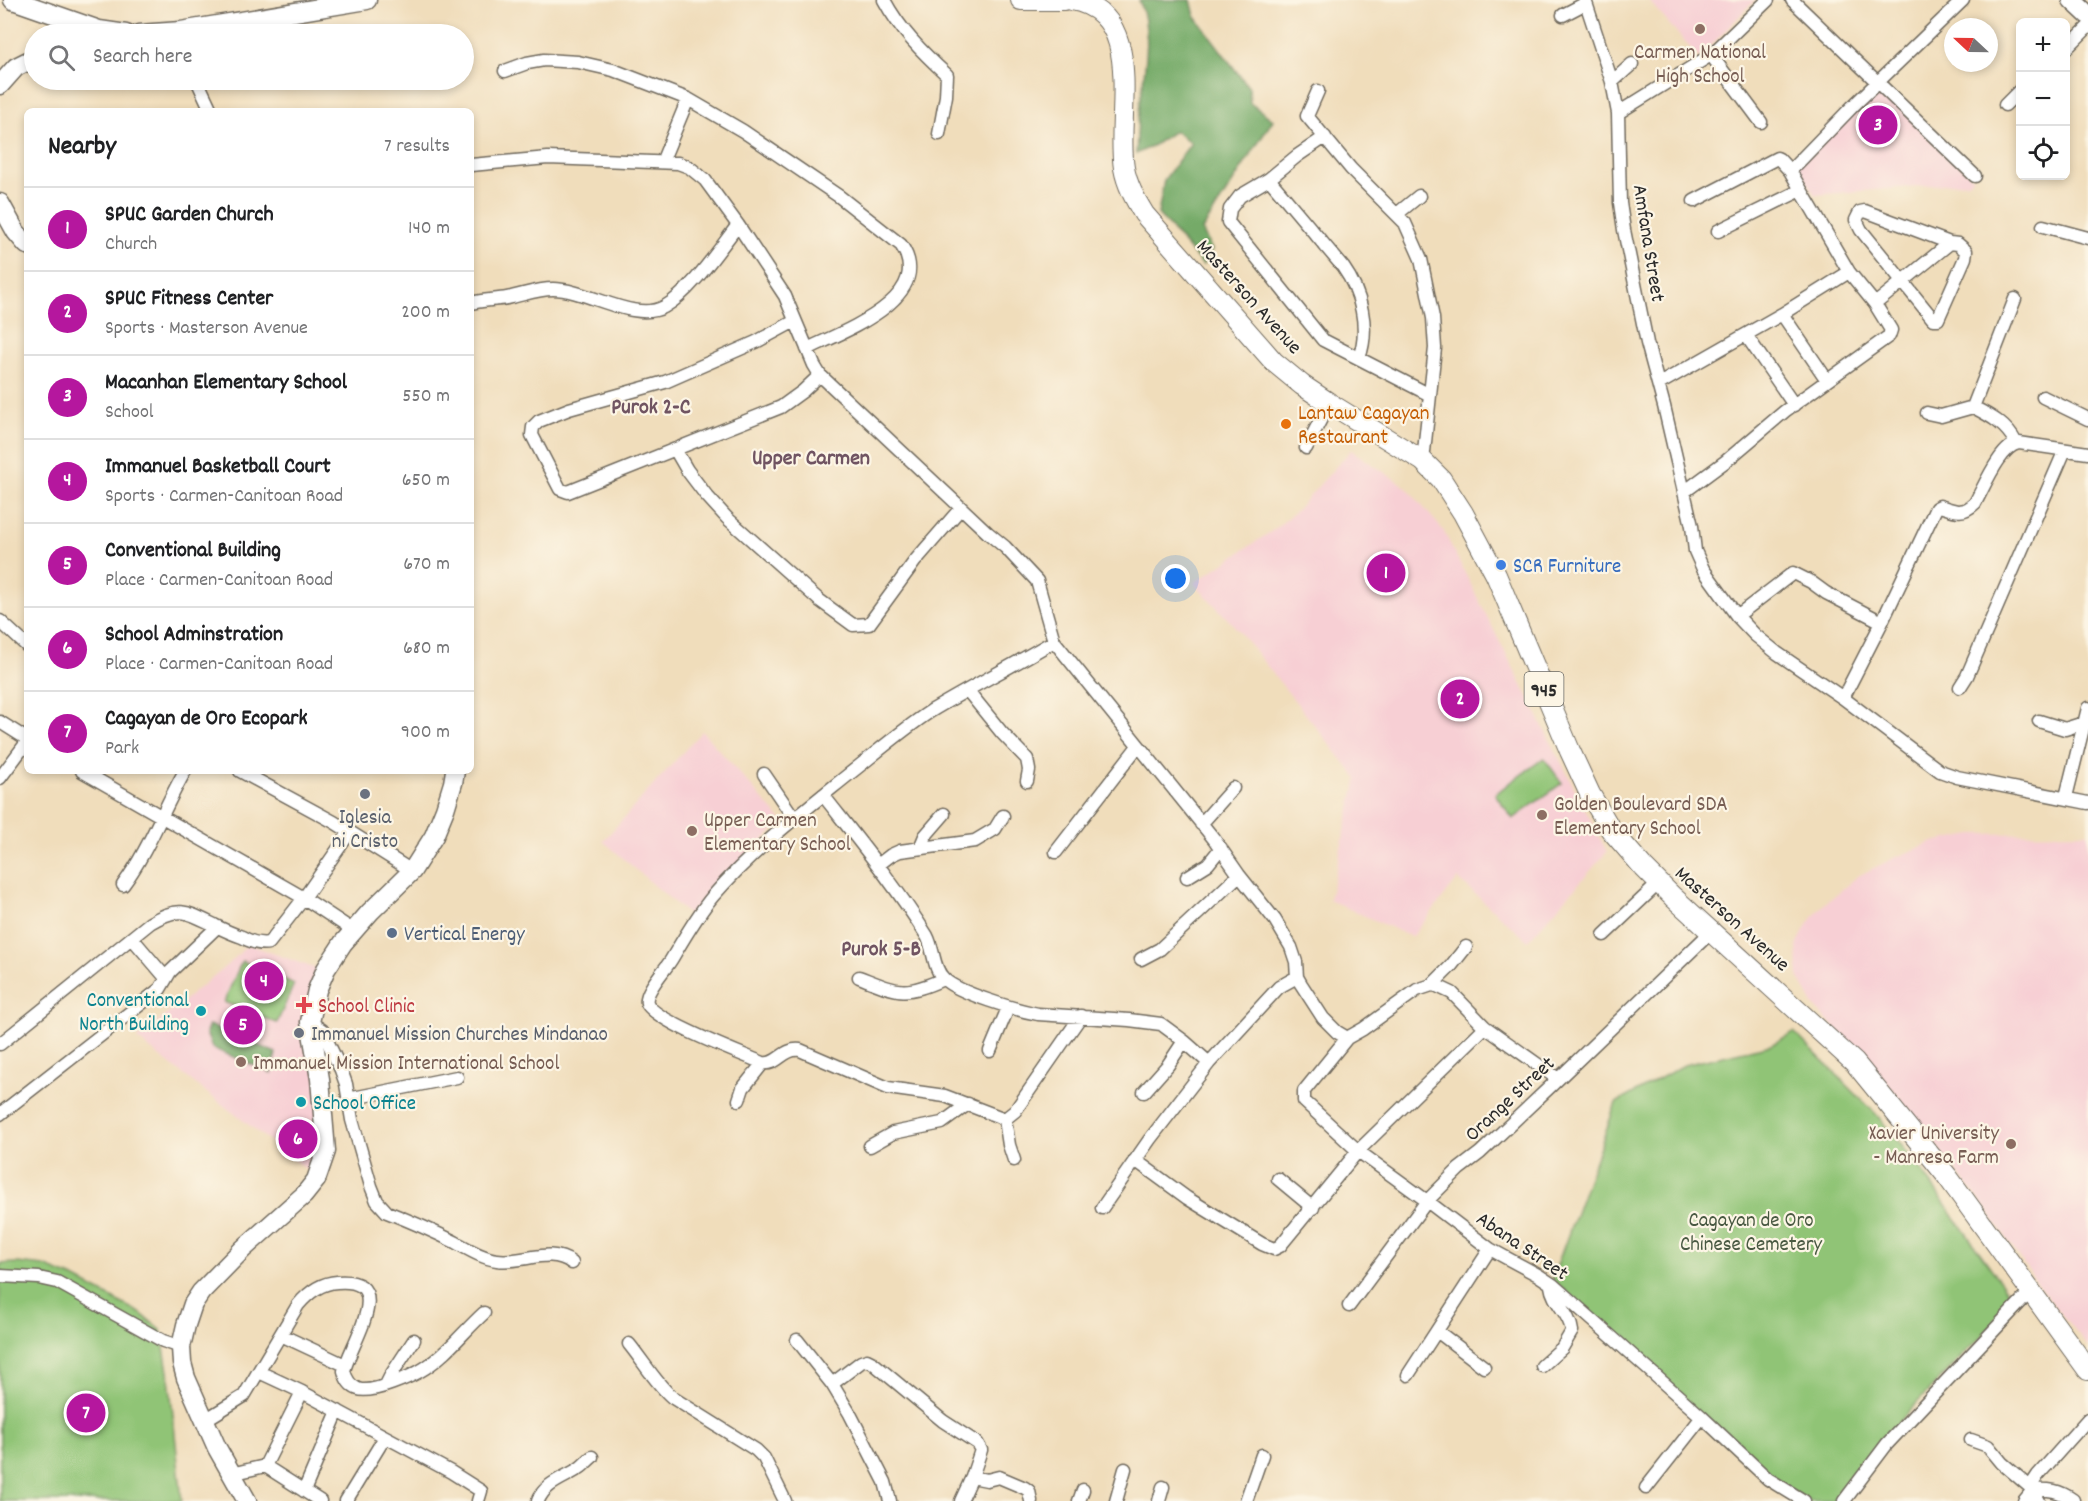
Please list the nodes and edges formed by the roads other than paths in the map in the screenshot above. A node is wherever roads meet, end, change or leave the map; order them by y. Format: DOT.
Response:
graph roads {
  1 [pos="13,0"];
  2 [pos="367,0"];
  3 [pos="884,0"];
  4 [pos="1021,0"];
  5 [pos="1064,0"];
  6 [pos="1071,0"];
  7 [pos="1768,0"];
  8 [pos="1792,0"];
  9 [pos="1963,0"];
  10 [pos="2072,0"];
  11 [pos="1586,1"];
  12 [pos="1563,15"];
  13 [pos="2088,15"];
  14 [pos="85,24"];
  15 [pos="232,24"];
  16 [pos="2088,27"];
  17 [pos="2070,44"];
  18 [pos="1711,56"];
  19 [pos="24,63"];
  20 [pos="1632,63"];
  21 [pos="505,71"];
  22 [pos="1612,82"];
  23 [pos="1878,82"];
  24 [pos="0,85"];
  25 [pos="202,90"];
  26 [pos="1318,91"];
  27 [pos="2016,94"];
  28 [pos="688,99"];
  29 [pos="2005,105"];
  30 [pos="210,108"];
  31 [pos="1618,113"];
  32 [pos="1761,122"];
  33 [pos="939,135"];
  34 [pos="1325,137"];
  35 [pos="662,162"];
  36 [pos="474,165"];
  37 [pos="1790,171"];
  38 [pos="1975,176"];
  39 [pos="1269,179"];
  40 [pos="1801,190"];
  41 [pos="1419,196"];
  42 [pos="1694,201"];
  43 [pos="0,203"];
  44 [pos="1397,214"];
  45 [pos="738,225"];
  46 [pos="2043,226"];
  47 [pos="1718,231"];
  48 [pos="2088,238"];
  49 [pos="24,241"];
  50 [pos="1950,243"];
  51 [pos="1849,272"];
  52 [pos="1903,282"];
  53 [pos="2015,299"];
  54 [pos="474,302"];
  55 [pos="1875,304"];
  56 [pos="1782,314"];
  57 [pos="795,321"];
  58 [pos="1746,335"];
  59 [pos="807,349"];
  60 [pos="1359,358"];
  61 [pos="820,375"];
  62 [pos="1827,380"];
  63 [pos="1659,384"];
  64 [pos="1430,394"];
  65 [pos="2043,397"];
  66 [pos="1329,403"];
  67 [pos="1794,405"];
  68 [pos="1973,407"];
  69 [pos="1927,413"];
  70 [pos="2088,419"];
  71 [pos="2016,443"];
  72 [pos="1306,448"];
  73 [pos="2086,448"];
  74 [pos="2065,450"];
  75 [pos="676,451"];
  76 [pos="1423,461"];
  77 [pos="1684,492"];
  78 [pos="961,508"];
  79 [pos="1737,616"];
  80 [pos="0,621"];
  81 [pos="1882,622"];
  82 [pos="1054,641"];
  83 [pos="24,643"];
  84 [pos="1960,687"];
  85 [pos="968,691"];
  86 [pos="1843,698"];
  87 [pos="2088,708"];
  88 [pos="2039,721"];
  89 [pos="0,722"];
  90 [pos="2084,723"];
  91 [pos="24,739"];
  92 [pos="24,745"];
  93 [pos="1138,746"];
  94 [pos="87,774"];
  95 [pos="183,774"];
  96 [pos="245,774"];
  97 [pos="454,774"];
  98 [pos="764,774"];
  99 [pos="0,778"];
  100 [pos="1027,781"];
  101 [pos="1233,788"];
  102 [pos="823,795"];
  103 [pos="2066,797"];
  104 [pos="2088,803"];
  105 [pos="944,814"];
  106 [pos="161,816"];
  107 [pos="1003,816"];
  108 [pos="794,818"];
  109 [pos="1201,824"];
  110 [pos="350,832"];
  111 [pos="920,848"];
  112 [pos="1221,848"];
  113 [pos="1056,852"];
  114 [pos="878,865"];
  115 [pos="412,871"];
  116 [pos="1239,875"];
  117 [pos="1187,877"];
  118 [pos="1659,883"];
  119 [pos="123,885"];
  120 [pos="304,898"];
  121 [pos="217,927"];
  122 [pos="354,931"];
  123 [pos="1712,931"];
  124 [pos="1604,935"];
  125 [pos="132,938"];
  126 [pos="1466,947"];
  127 [pos="1141,959"];
  128 [pos="859,977"];
  129 [pos="1297,977"];
  130 [pos="166,978"];
  131 [pos="943,979"];
  132 [pos="1432,985"];
  133 [pos="1008,1008"];
  134 [pos="1081,1016"];
  135 [pos="310,1022"];
  136 [pos="1485,1027"];
  137 [pos="1347,1038"];
  138 [pos="1184,1041"];
  139 [pos="0,1044"];
  140 [pos="990,1051"];
  141 [pos="763,1063"];
  142 [pos="1209,1063"];
  143 [pos="457,1077"];
  144 [pos="1558,1080"];
  145 [pos="1144,1092"];
  146 [pos="348,1099"];
  147 [pos="739,1100"];
  148 [pos="968,1104"];
  149 [pos="0,1114"];
  150 [pos="1005,1119"];
  151 [pos="870,1146"];
  152 [pos="1358,1151"];
  153 [pos="1014,1160"];
  154 [pos="1135,1160"];
  155 [pos="1278,1179"];
  156 [pos="1427,1201"];
  157 [pos="1102,1208"];
  158 [pos="1312,1208"];
  159 [pos="1490,1249"];
  160 [pos="572,1263"];
  161 [pos="0,1276"];
  162 [pos="1551,1283"];
  163 [pos="2031,1291"];
  164 [pos="1349,1306"];
  165 [pos="484,1313"];
  166 [pos="1437,1331"];
  167 [pos="281,1335"];
  168 [pos="797,1340"];
  169 [pos="414,1341"];
  170 [pos="629,1344"];
  171 [pos="181,1347"];
  172 [pos="345,1365"];
  173 [pos="1542,1366"];
  174 [pos="1484,1367"];
  175 [pos="2088,1370"];
  176 [pos="259,1372"];
  177 [pos="1408,1375"];
  178 [pos="832,1384"];
  179 [pos="386,1385"];
  180 [pos="302,1392"];
  181 [pos="338,1411"];
  182 [pos="1702,1417"];
  183 [pos="2088,1419"];
  184 [pos="205,1420"];
  185 [pos="385,1437"];
  186 [pos="1971,1440"];
  187 [pos="1262,1455"];
  188 [pos="592,1457"];
  189 [pos="265,1466"];
  190 [pos="1125,1469"];
  191 [pos="231,1474"];
  192 [pos="972,1477"];
  193 [pos="1162,1487"];
  194 [pos="1646,1488"];
  195 [pos="304,1491"];
  196 [pos="2034,1493"];
  197 [pos="1847,1497"];
  198 [pos="1800,1500"];
  199 [pos="2073,1500"];
  200 [pos="247,1501"];
  201 [pos="320,1501"];
  202 [pos="346,1501"];
  203 [pos="478,1501"];
  204 [pos="538,1501"];
  205 [pos="785,1501"];
  206 [pos="890,1501"];
  207 [pos="961,1501"];
  208 [pos="1031,1501"];
  209 [pos="1116,1501"];
  210 [pos="1159,1501"];
  211 [pos="1246,1501"];
  212 [pos="1861,1501"];
  213 [pos="2024,1501"];
  1 -- 14 [label="main road"];
  2 -- 15 [label="main road"];
  3 -- 33 [label="street"];
  4 -- 5 [label="main road"];
  6 -- 66 [label="main road, Masterson Avenue / 945"];
  7 -- 18 [label="street"];
  8 -- 23 [label="street"];
  9 -- 23 [label="street"];
  10 -- 13 [label="main road"];
  11 -- 12 [label="street"];
  11 -- 22 [label="street, Amfana Street"];
  16 -- 17 [label="street"];
  18 -- 31 [label="street"];
  18 -- 32 [label="street"];
  19 -- 24 [label="main road"];
  20 -- 22 [label="street"];
  21 -- 28 [label="street"];
  22 -- 31 [label="street, Amfana Street"];
  23 -- 37 [label="street"];
  23 -- 38 [label="street"];
  25 -- 30 [label="street"];
  26 -- 34 [label="street"];
  27 -- 29 [label="street"];
  28 -- 35 [label="street"];
  28 -- 59 [label="street"];
  31 -- 63 [label="street, Amfana Street"];
  34 -- 39 [label="street"];
  34 -- 44 [label="street"];
  35 -- 36 [label="street"];
  35 -- 45 [label="street"];
  37 -- 40 [label="street"];
  37 -- 42 [label="street"];
  39 -- 60 [label="street"];
  39 -- 60 [label="street"];
  40 -- 47 [label="street"];
  40 -- 51 [label="street"];
  41 -- 44 [label="street"];
  43 -- 49 [label="main road"];
  44 -- 64 [label="street"];
  45 -- 54 [label="street"];
  45 -- 57 [label="street"];
  46 -- 48 [label="street"];
  50 -- 52 [label="street"];
  50 -- 52 [label="street"];
  50 -- 52 [label="street"];
  51 -- 55 [label="street"];
  51 -- 56 [label="street"];
  52 -- 55 [label="street"];
  53 -- 68 [label="street"];
  55 -- 62 [label="street"];
  56 -- 58 [label="street"];
  56 -- 62 [label="street"];
  57 -- 59 [label="street"];
  57 -- 75 [label="street"];
  58 -- 63 [label="street"];
  58 -- 67 [label="street"];
  59 -- 61 [label="street"];
  60 -- 64 [label="street"];
  61 -- 75 [label="street"];
  61 -- 78 [label="street"];
  62 -- 67 [label="street"];
  63 -- 77 [label="street, Amfana Street"];
  64 -- 76 [label="street"];
  65 -- 70 [label="street"];
  66 -- 72 [label="street"];
  66 -- 76 [label="main road, Masterson Avenue / 945"];
  67 -- 77 [label="street"];
  68 -- 69 [label="street"];
  68 -- 71 [label="street"];
  71 -- 74 [label="street"];
  71 -- 81 [label="street"];
  73 -- 74 [label="street"];
  74 -- 84 [label="street"];
  75 -- 78 [label="street"];
  76 -- 118 [label="main road, Masterson Avenue / 945"];
  77 -- 79 [label="street, Amfana Street"];
  78 -- 82 [label="street"];
  79 -- 81 [label="street"];
  79 -- 86 [label="street, Amfana Street"];
  80 -- 83 [label="street"];
  81 -- 86 [label="street"];
  82 -- 85 [label="street"];
  82 -- 93 [label="street"];
  85 -- 100 [label="street"];
  85 -- 102 [label="street"];
  86 -- 103 [label="street, Amfana Street"];
  87 -- 90 [label="street"];
  88 -- 90 [label="street"];
  89 -- 91 [label="street"];
  90 -- 103 [label="street"];
  92 -- 99 [label="street"];
  93 -- 109 [label="street"];
  93 -- 113 [label="street"];
  94 -- 106 [label="street"];
  95 -- 106 [label="street"];
  96 -- 110 [label="street"];
  97 -- 115 [label="main road"];
  98 -- 108 [label="street"];
  101 -- 109 [label="street"];
  102 -- 108 [label="street"];
  102 -- 114 [label="street"];
  103 -- 104 [label="street, Amfana Street"];
  105 -- 111 [label="street"];
  106 -- 119 [label="street"];
  106 -- 120 [label="street"];
  107 -- 111 [label="street"];
  108 -- 141 [label="street"];
  109 -- 112 [label="street"];
  110 -- 115 [label="street"];
  110 -- 120 [label="street"];
  111 -- 114 [label="street"];
  112 -- 116 [label="street"];
  112 -- 117 [label="street"];
  114 -- 131 [label="street"];
  115 -- 122 [label="main road"];
  116 -- 127 [label="street"];
  116 -- 129 [label="street"];
  118 -- 123 [label="main road, Masterson Avenue / 945"];
  118 -- 124 [label="street"];
  120 -- 121 [label="street"];
  120 -- 122 [label="street"];
  121 -- 125 [label="street"];
  121 -- 130 [label="street"];
  122 -- 135 [label="main road"];
  123 -- 144 [label="street, Orange Street"];
  123 -- 163 [label="main road, Masterson Avenue / 945"];
  125 -- 130 [label="street"];
  125 -- 139 [label="street"];
  126 -- 132 [label="street"];
  128 -- 131 [label="street"];
  129 -- 137 [label="street"];
  129 -- 142 [label="street"];
  130 -- 149 [label="street"];
  131 -- 133 [label="street"];
  132 -- 136 [label="street"];
  132 -- 137 [label="street"];
  133 -- 134 [label="street"];
  133 -- 140 [label="street"];
  134 -- 138 [label="street"];
  134 -- 150 [label="street"];
  135 -- 146 [label="street"];
  135 -- 171 [label="main road"];
  136 -- 144 [label="street"];
  136 -- 152 [label="street"];
  137 -- 152 [label="street, Abana Street"];
  138 -- 142 [label="street"];
  138 -- 145 [label="street"];
  141 -- 147 [label="street"];
  141 -- 148 [label="street"];
  142 -- 154 [label="street"];
  143 -- 146 [label="street"];
  144 -- 156 [label="street, Orange Street"];
  146 -- 160 [label="street"];
  148 -- 150 [label="street"];
  148 -- 151 [label="street"];
  150 -- 153 [label="street"];
  152 -- 156 [label="street, Abana Street"];
  152 -- 158 [label="street"];
  154 -- 157 [label="street"];
  154 -- 158 [label="street"];
  155 -- 158 [label="street"];
  156 -- 159 [label="street, Abana Street"];
  156 -- 164 [label="street, Orange Street"];
  159 -- 162 [label="street, Abana Street"];
  159 -- 166 [label="street"];
  161 -- 171 [label="street"];
  162 -- 173 [label="street"];
  162 -- 182 [label="street, Abana Street"];
  163 -- 175 [label="main road, Masterson Avenue / 945"];
  163 -- 197 [label="street"];
  165 -- 179 [label="street"];
  166 -- 174 [label="street"];
  166 -- 177 [label="street"];
  167 -- 172 [label="street"];
  167 -- 172 [label="street"];
  167 -- 176 [label="street"];
  168 -- 178 [label="street"];
  169 -- 179 [label="street"];
  170 -- 205 [label="street"];
  171 -- 184 [label="main road"];
  172 -- 179 [label="street"];
  176 -- 180 [label="street"];
  176 -- 184 [label="street"];
  178 -- 192 [label="street"];
  178 -- 206 [label="street"];
  180 -- 181 [label="street"];
  180 -- 189 [label="street"];
  181 -- 185 [label="street"];
  181 -- 195 [label="street"];
  182 -- 194 [label="street"];
  182 -- 198 [label="street, Abana Street"];
  183 -- 196 [label="street"];
  184 -- 191 [label="main road"];
  185 -- 202 [label="street"];
  185 -- 203 [label="street"];
  186 -- 196 [label="street"];
  187 -- 211 [label="street"];
  188 -- 204 [label="street"];
  189 -- 191 [label="street"];
  189 -- 195 [label="street"];
  190 -- 209 [label="street"];
  191 -- 200 [label="main road"];
  192 -- 207 [label="street"];
  192 -- 208 [label="street"];
  193 -- 210 [label="street"];
  195 -- 201 [label="street"];
  196 -- 199 [label="street"];
  196 -- 213 [label="street"];
  197 -- 212 [label="street"];
}
